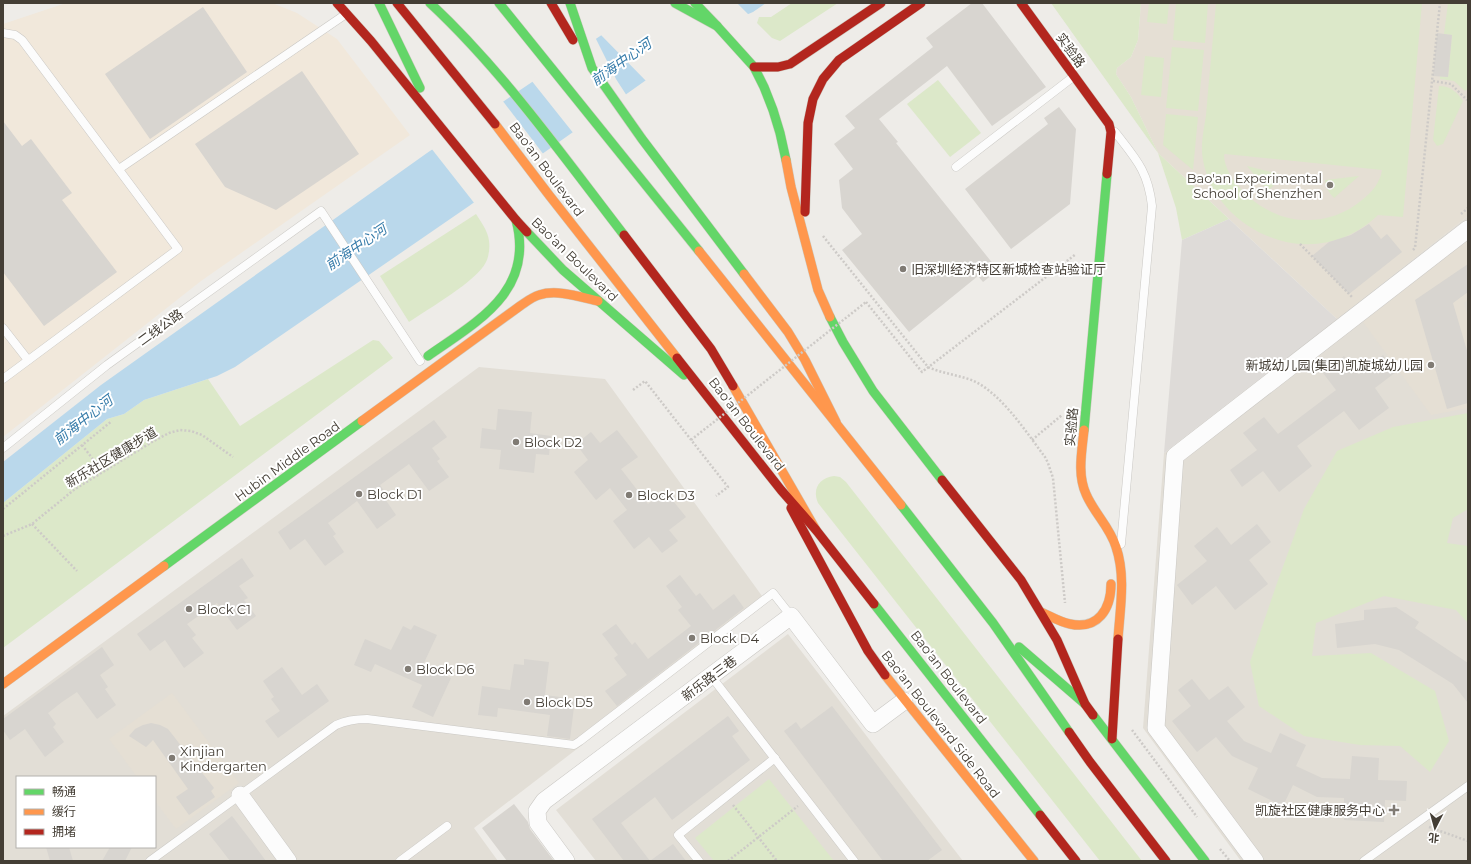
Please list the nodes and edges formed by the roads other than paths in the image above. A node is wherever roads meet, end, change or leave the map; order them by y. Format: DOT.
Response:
graph roads {
  1 [pos="337,3"];
  2 [pos="379,3"];
  3 [pos="397,3"];
  4 [pos="420,3"];
  5 [pos="430,3"];
  6 [pos="499,3"];
  7 [pos="551,3"];
  8 [pos="570,3"];
  9 [pos="675,3"];
  10 [pos="695,3"];
  11 [pos="881,3"];
  12 [pos="921,3"];
  13 [pos="1021,3"];
  14 [pos="870,11"];
  15 [pos="347,13"];
  16 [pos="446,18"];
  17 [pos="717,26"];
  18 [pos="881,30"];
  19 [pos="3,33"];
  20 [pos="754,67"];
  21 [pos="592,68"];
  22 [pos="1074,76"];
  23 [pos="1100,112"];
  24 [pos="438,122"];
  25 [pos="1109,124"];
  26 [pos="1098,128"];
  27 [pos="956,167"];
  28 [pos="119,169"];
  29 [pos="515,220"];
  30 [pos="1468,229"];
  31 [pos="806,245"];
  32 [pos="598,302"];
  33 [pos="3,328"];
  34 [pos="458,333"];
  35 [pos="467,346"];
  36 [pos="28,360"];
  37 [pos="417,364"];
  38 [pos="3,379"];
  39 [pos="707,395"];
  40 [pos="836,422"];
  41 [pos="3,448"];
  42 [pos="781,490"];
  43 [pos="816,530"];
  44 [pos="1120,561"];
  45 [pos="1110,574"];
  46 [pos="1041,612"];
  47 [pos="791,616"];
  48 [pos="993,623"];
  49 [pos="711,676"];
  50 [pos="3,684"];
  51 [pos="904,701"];
  52 [pos="1085,704"];
  53 [pos="1112,739"];
  54 [pos="775,758"];
  55 [pos="1468,786"];
  56 [pos="240,796"];
  57 [pos="447,826"];
  58 [pos="150,861"];
  59 [pos="288,861"];
  60 [pos="400,861"];
  61 [pos="566,861"];
  62 [pos="699,861"];
  63 [pos="854,861"];
  64 [pos="1034,861"];
  65 [pos="1076,861"];
  66 [pos="1166,861"];
  67 [pos="1205,861"];
  68 [pos="1255,861"];
  69 [pos="1364,861"];
  1 -- 15 [label="main road"];
  2 -- 24 [label="main road, Bao‘an Boulevard"];
  3 -- 39 [label="main road, Bao'an Boulevard"];
  4 -- 16 [label="main road"];
  5 -- 16 [label="main road"];
  6 -- 40 [label="main road"];
  7 -- 21 [label="main road"];
  8 -- 21 [label="main road"];
  9 -- 17 [label="main road"];
  10 -- 17 [label="main road"];
  11 -- 14 [label="main road"];
  12 -- 18 [label="main road"];
  13 -- 22 [label="main road, 实验路"];
  14 -- 18 [label="main road"];
  14 -- 20 [label="main road"];
  15 -- 24 [label="main road"];
  15 -- 28 [label="lane"];
  16 -- 43 [label="main road"];
  17 -- 20 [label="main road"];
  18 -- 31 [label="main road"];
  19 -- 28 [label="lane"];
  20 -- 31 [label="main road"];
  21 -- 40 [label="main road"];
  22 -- 23 [label="main road, 实验路"];
  22 -- 27 [label="lane"];
  23 -- 25 [label="main road, 实验路"];
  23 -- 26 [label="main road"];
  24 -- 29 [label="main road, Bao‘an Boulevard"];
  25 -- 44 [label="main road, 实验路"];
  25 -- 44 [label="lane"];
  28 -- 36 [label="lane"];
  29 -- 32 [label="main road, Bao‘an Boulevard"];
  29 -- 34 [label="main road"];
  30 -- 68 [label="street"];
  31 -- 46 [label="main road"];
  32 -- 35 [label="main road, Hubin Middle Road"];
  32 -- 39 [label="main road, Bao‘an Boulevard"];
  33 -- 36 [label="lane"];
  34 -- 35 [label="main road"];
  34 -- 37 [label="main road"];
  35 -- 50 [label="main road, Hubin Middle Road"];
  36 -- 38 [label="lane"];
  37 -- 41 [label="lane, 二线公路"];
  39 -- 42 [label="main road, Bao'an Boulevard"];
  40 -- 48 [label="main road"];
  42 -- 43 [label="main road, Bao'an Boulevard"];
  42 -- 51 [label="main road, Bao'an Boulevard Side Road"];
  43 -- 65 [label="main road, Bao'an Boulevard"];
  44 -- 53 [label="main road, 实验路"];
  45 -- 46 [label="main road"];
  46 -- 52 [label="main road"];
  47 -- 49 [label="street, 新乐路三巷"];
  47 -- 51 [label="street"];
  47 -- 56 [label="lane"];
  48 -- 52 [label="main road"];
  48 -- 66 [label="main road"];
  49 -- 54 [label="lane"];
  49 -- 61 [label="street, 新乐路三巷"];
  51 -- 64 [label="main road, Bao'an Boulevard Side Road"];
  52 -- 53 [label="main road"];
  53 -- 67 [label="main road"];
  54 -- 62 [label="lane"];
  54 -- 63 [label="lane"];
  55 -- 69 [label="lane"];
  56 -- 58 [label="lane"];
  56 -- 59 [label="street"];
  57 -- 60 [label="lane"];
}
